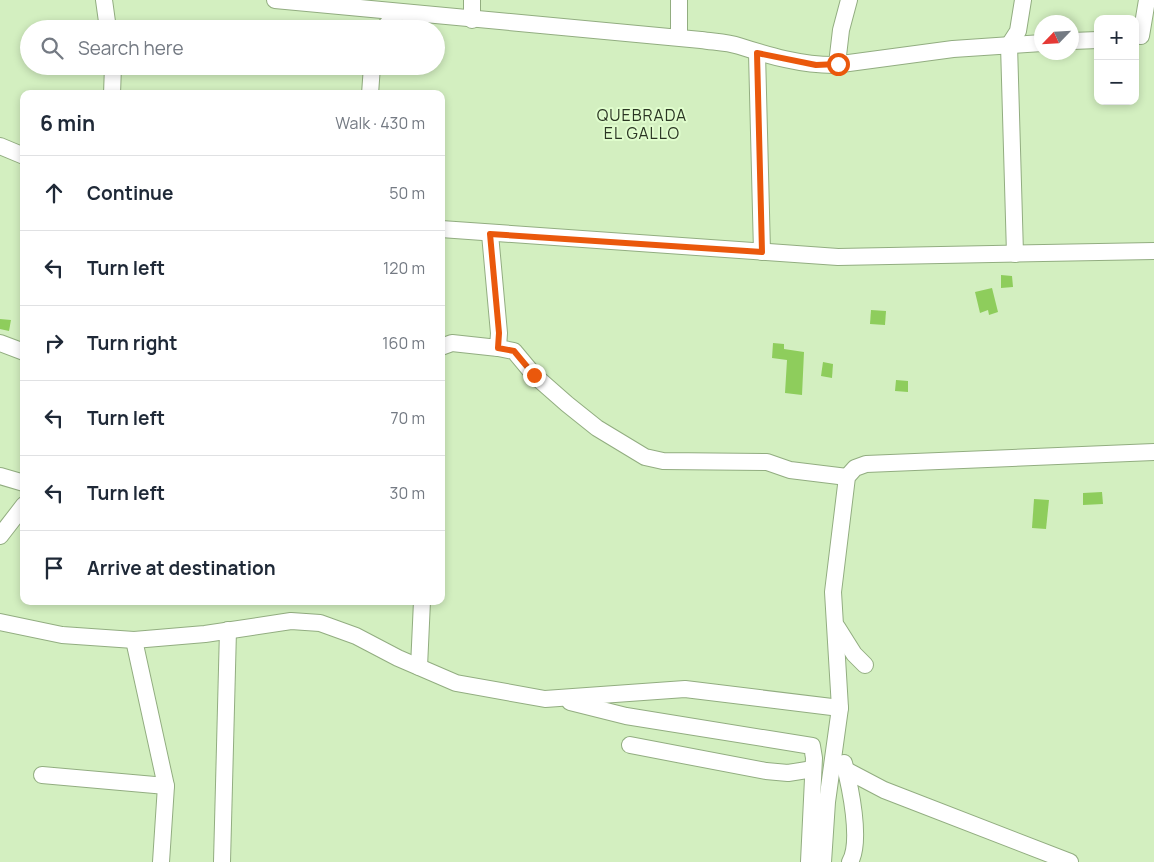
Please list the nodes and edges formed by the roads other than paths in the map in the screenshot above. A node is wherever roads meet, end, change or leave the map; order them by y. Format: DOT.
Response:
graph roads {
  1 [pos="104,0"];
  2 [pos="275,0"];
  3 [pos="472,0"];
  4 [pos="679,0"];
  5 [pos="849,0"];
  6 [pos="1023,0"];
  7 [pos="1147,0"];
  8 [pos="398,12"];
  9 [pos="107,20"];
  10 [pos="391,20"];
  11 [pos="472,20"];
  12 [pos="1142,36"];
  13 [pos="679,38"];
  14 [pos="1094,40"];
  15 [pos="1079,41"];
  16 [pos="1034,43"];
  17 [pos="1009,45"];
  18 [pos="757,53"];
  19 [pos="838,64"];
  20 [pos="112,75"];
  21 [pos="371,75"];
  22 [pos="112,90"];
  23 [pos="370,90"];
  24 [pos="0,146"];
  25 [pos="20,154"];
  26 [pos="445,229"];
  27 [pos="490,234"];
  28 [pos="1154,251"];
  29 [pos="762,252"];
  30 [pos="1015,254"];
  31 [pos="0,343"];
  32 [pos="445,346"];
  33 [pos="498,348"];
  34 [pos="20,350"];
  35 [pos="1154,452"];
  36 [pos="0,476"];
  37 [pos="847,477"];
  38 [pos="20,483"];
  39 [pos="20,510"];
  40 [pos="0,536"];
  41 [pos="422,605"];
  42 [pos="0,622"];
  43 [pos="836,626"];
  44 [pos="228,630"];
  45 [pos="134,640"];
  46 [pos="865,665"];
  47 [pos="419,667"];
  48 [pos="561,698"];
  49 [pos="840,708"];
  50 [pos="836,744"];
  51 [pos="630,745"];
  52 [pos="814,764"];
  53 [pos="846,770"];
  54 [pos="42,775"];
  55 [pos="166,786"];
  56 [pos="161,862"];
  57 [pos="222,862"];
  58 [pos="809,862"];
  59 [pos="823,862"];
  60 [pos="850,862"];
  61 [pos="1070,862"];
  1 -- 9 [label="street"];
  2 -- 8 [label="street"];
  3 -- 11 [label="street"];
  4 -- 13 [label="street"];
  5 -- 19 [label="street"];
  6 -- 17 [label="street"];
  7 -- 12 [label="street"];
  8 -- 10 [label="street"];
  8 -- 11 [label="street"];
  11 -- 13 [label="street"];
  13 -- 18 [label="street"];
  14 -- 15 [label="street"];
  16 -- 17 [label="street"];
  17 -- 19 [label="street"];
  17 -- 30 [label="street"];
  18 -- 19 [label="street"];
  18 -- 29 [label="street"];
  20 -- 22 [label="street"];
  21 -- 23 [label="street"];
  24 -- 25 [label="street"];
  26 -- 27 [label="street"];
  27 -- 29 [label="street"];
  27 -- 33 [label="street"];
  28 -- 30 [label="street"];
  29 -- 30 [label="street"];
  31 -- 34 [label="street"];
  32 -- 33 [label="street"];
  33 -- 37 [label="street"];
  35 -- 37 [label="street"];
  36 -- 38 [label="street"];
  37 -- 43 [label="street"];
  39 -- 40 [label="street"];
  41 -- 47 [label="street"];
  42 -- 45 [label="street"];
  43 -- 46 [label="street"];
  43 -- 49 [label="street"];
  44 -- 45 [label="street"];
  44 -- 47 [label="street"];
  44 -- 57 [label="street"];
  45 -- 55 [label="street"];
  47 -- 48 [label="street"];
  48 -- 49 [label="street"];
  48 -- 52 [label="street"];
  49 -- 50 [label="street"];
  50 -- 52 [label="street"];
  50 -- 53 [label="street"];
  50 -- 59 [label="street"];
  51 -- 52 [label="street"];
  52 -- 58 [label="street"];
  53 -- 60 [label="street"];
  53 -- 61 [label="street"];
  54 -- 55 [label="street"];
  55 -- 56 [label="street"];
}
